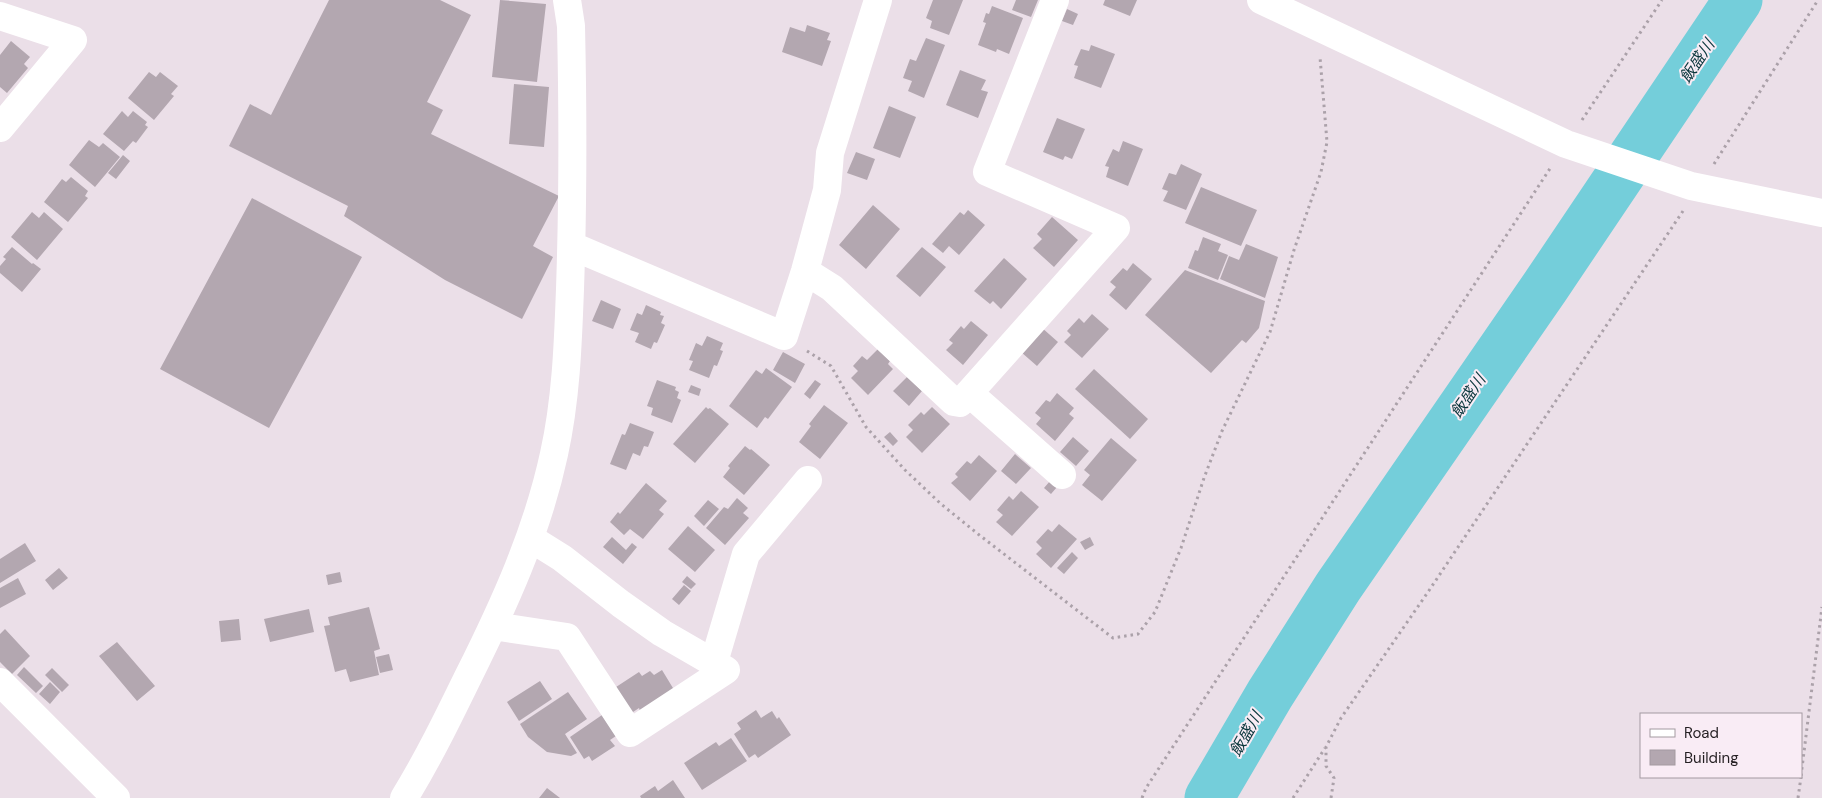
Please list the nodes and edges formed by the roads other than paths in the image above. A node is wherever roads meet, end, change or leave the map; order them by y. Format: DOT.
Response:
graph roads {
  1 [pos="567,0"];
  2 [pos="878,0"];
  3 [pos="1055,0"];
  4 [pos="1261,0"];
  5 [pos="0,16"];
  6 [pos="0,128"];
  7 [pos="1822,213"];
  8 [pos="572,246"];
  9 [pos="806,271"];
  10 [pos="969,393"];
  11 [pos="1062,475"];
  12 [pos="808,480"];
  13 [pos="530,538"];
  14 [pos="493,626"];
  15 [pos="714,662"];
  16 [pos="0,682"];
  17 [pos="116,798"];
  18 [pos="404,798"];
  1 -- 8 [label="street"];
  2 -- 9 [label="street"];
  3 -- 10 [label="street"];
  4 -- 7 [label="street"];
  5 -- 6 [label="street"];
  8 -- 9 [label="street"];
  8 -- 13 [label="street"];
  9 -- 10 [label="street"];
  10 -- 11 [label="street"];
  12 -- 15 [label="street"];
  13 -- 14 [label="street"];
  13 -- 15 [label="street"];
  14 -- 15 [label="street"];
  14 -- 18 [label="street"];
  16 -- 17 [label="street"];
}
